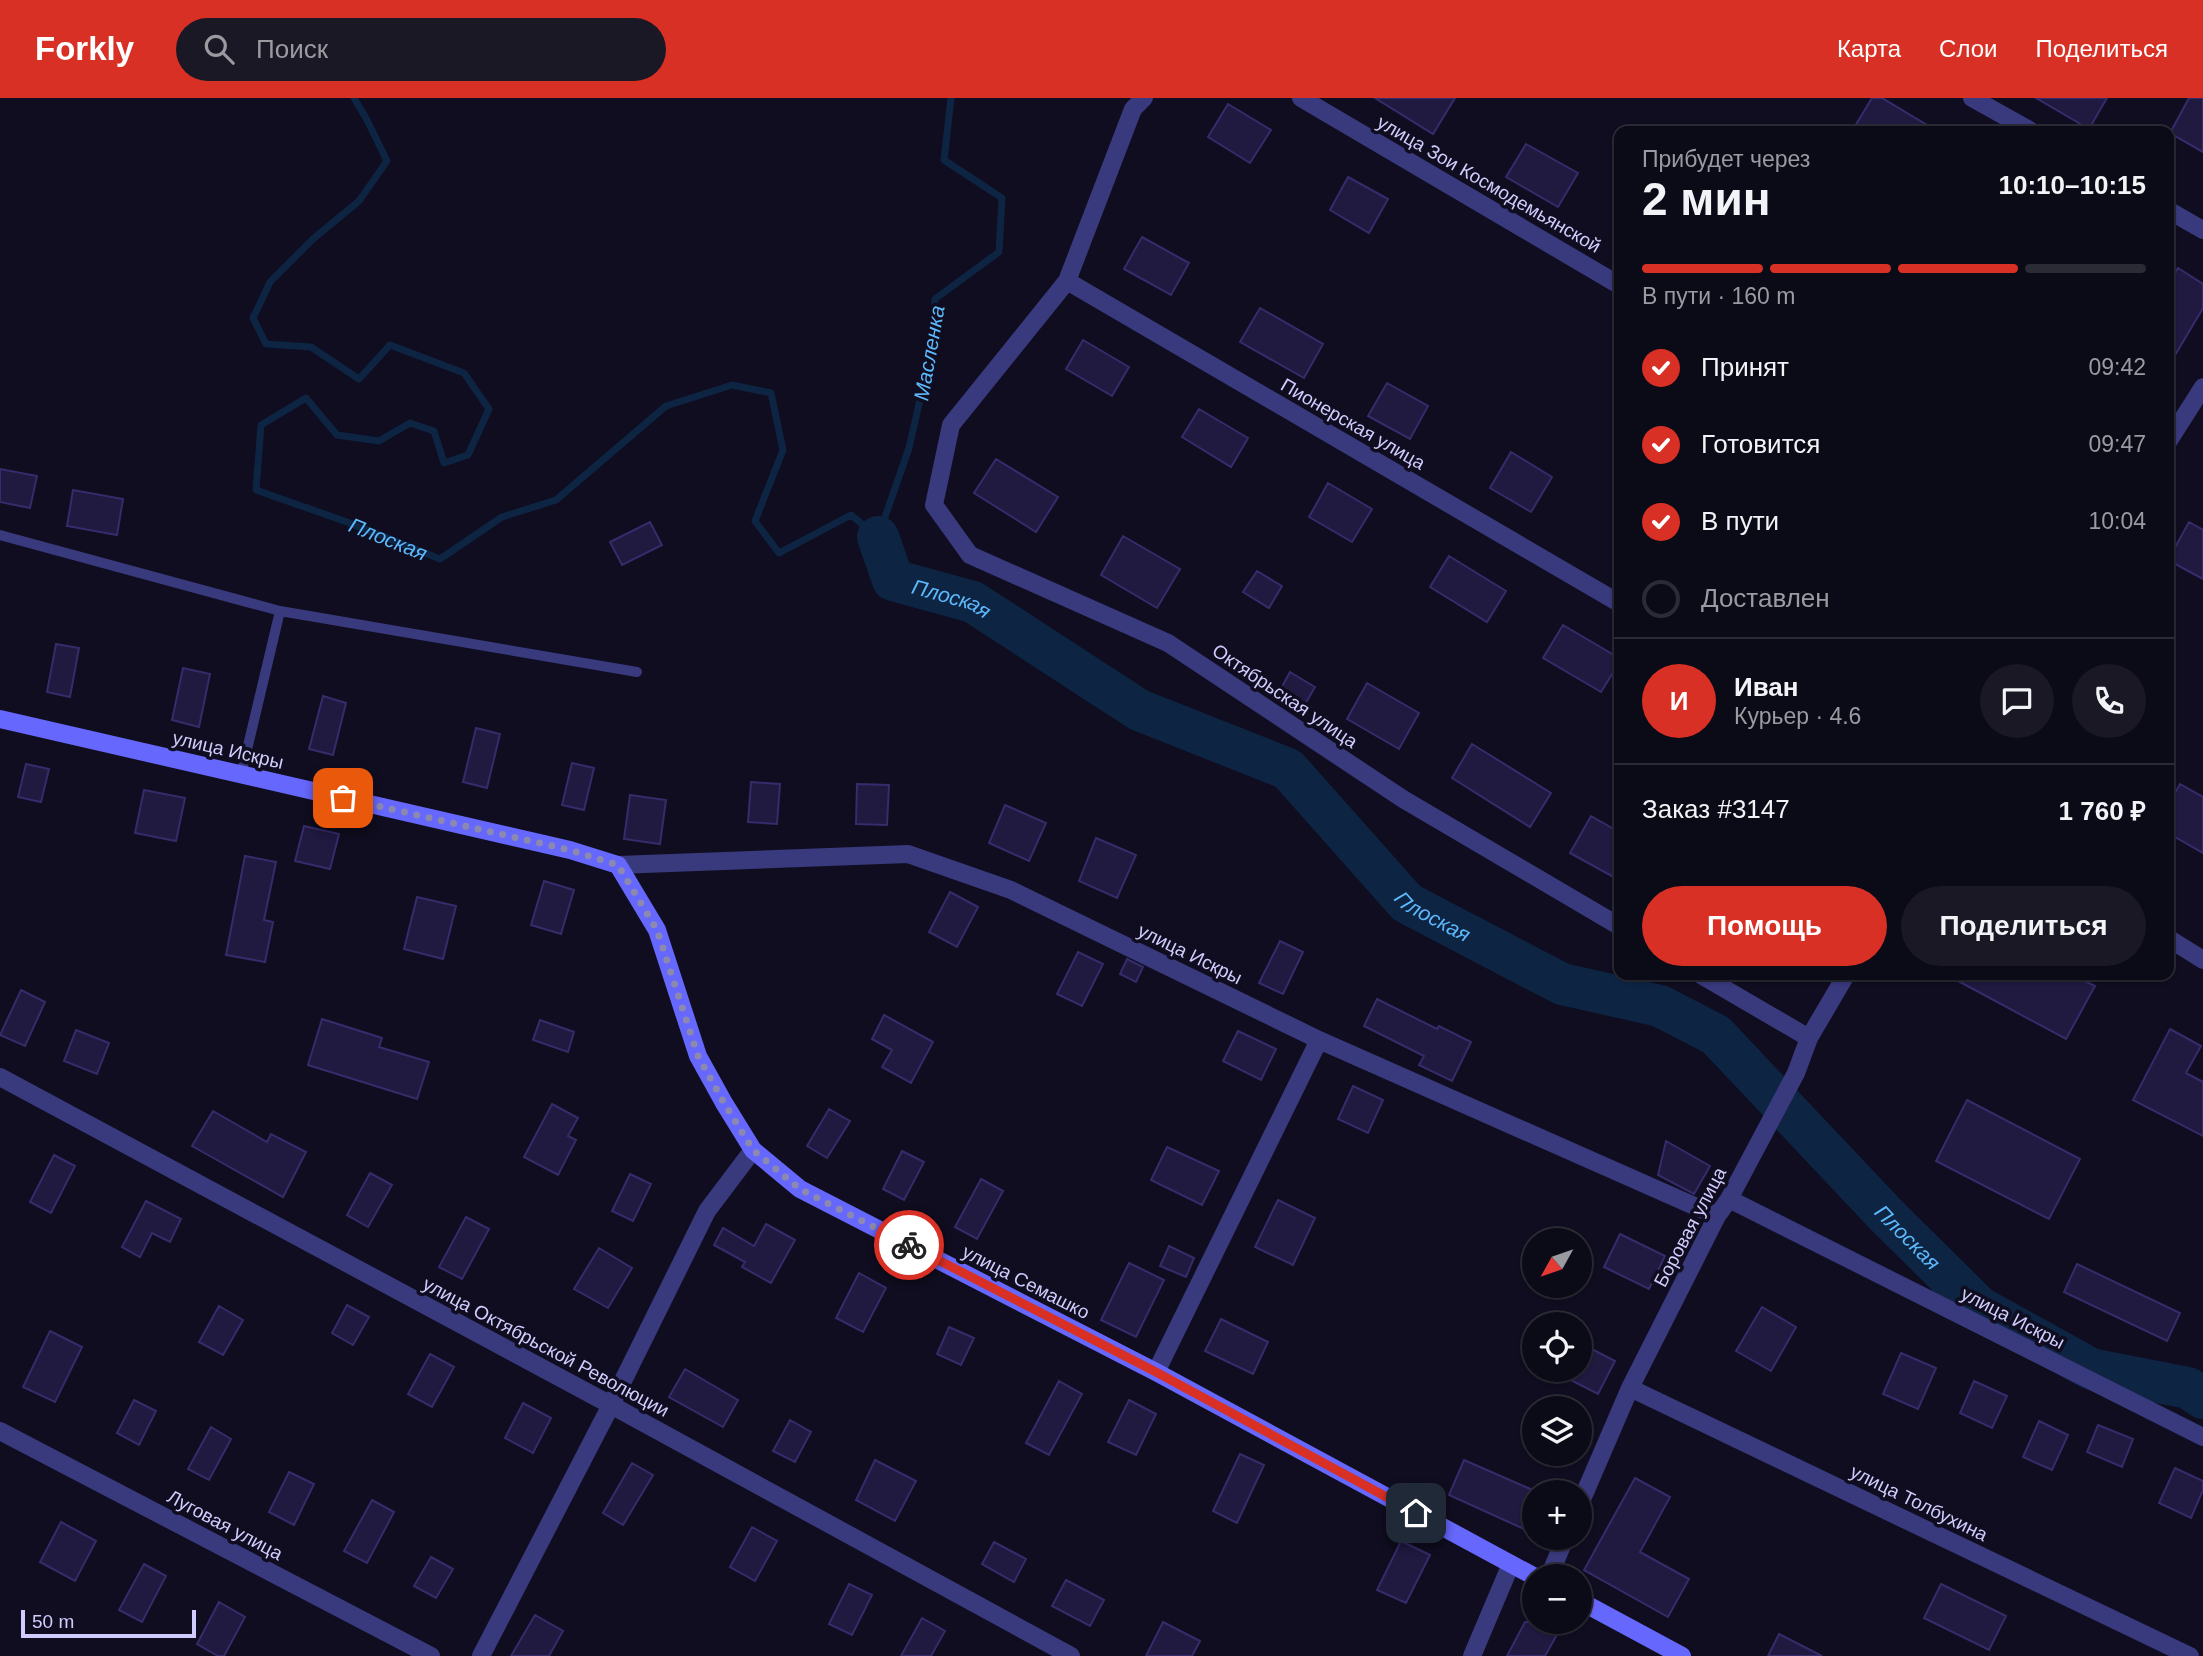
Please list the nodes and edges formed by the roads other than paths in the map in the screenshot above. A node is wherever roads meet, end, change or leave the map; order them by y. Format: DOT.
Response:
graph roads {
  1 [pos="1144,98"];
  2 [pos="1301,98"];
  3 [pos="1972,98"];
  4 [pos="2022,126"];
  5 [pos="2174,213"];
  6 [pos="2203,230"];
  7 [pos="1067,281"];
  8 [pos="1614,282"];
  9 [pos="2203,387"];
  10 [pos="2174,433"];
  11 [pos="0,535"];
  12 [pos="1614,600"];
  13 [pos="280,611"];
  14 [pos="637,672"];
  15 [pos="0,719"];
  16 [pos="242,775"];
  17 [pos="618,865"];
  18 [pos="1614,923"];
  19 [pos="2174,942"];
  20 [pos="2203,960"];
  21 [pos="1710,980"];
  22 [pos="1843,980"];
  23 [pos="1809,1038"];
  24 [pos="1319,1040"];
  25 [pos="0,1076"];
  26 [pos="753,1150"];
  27 [pos="1729,1199"];
  28 [pos="1717,1216"];
  29 [pos="1156,1372"];
  30 [pos="1630,1388"];
  31 [pos="611,1405"];
  32 [pos="0,1431"];
  33 [pos="2203,1437"];
  34 [pos="1590,1480"];
  35 [pos="1511,1564"];
  36 [pos="1522,1570"];
  37 [pos="1592,1607"];
  38 [pos="431,1656"];
  39 [pos="481,1656"];
  40 [pos="1071,1656"];
  41 [pos="1472,1656"];
  42 [pos="1682,1656"];
  43 [pos="2190,1656"];
  1 -- 7 [label="street"];
  2 -- 8 [label="street, улица Зои Космодемьянской"];
  3 -- 4 [label="street"];
  5 -- 6 [label="street"];
  7 -- 12 [label="street, Пионерская улица"];
  7 -- 18 [label="street, Октябрьская улица"];
  9 -- 10 [label="street"];
  11 -- 13 [label="lane"];
  13 -- 14 [label="lane"];
  13 -- 16 [label="lane"];
  15 -- 16 [label="main road, улица Искры"];
  16 -- 17 [label="main road, улица Искры"];
  17 -- 24 [label="street, улица Искры"];
  17 -- 26 [label="main road, улица Семашко"];
  19 -- 20 [label="street"];
  21 -- 23 [label="street"];
  22 -- 23 [label="street, Боровая улица"];
  23 -- 27 [label="street, Боровая улица"];
  24 -- 28 [label="street, улица Искры"];
  24 -- 29 [label="street"];
  25 -- 31 [label="street, улица Октябрьской Революции"];
  26 -- 29 [label="main road, улица Семашко"];
  26 -- 31 [label="street"];
  27 -- 28 [label="street, Боровая улица"];
  27 -- 33 [label="street, улица Искры"];
  28 -- 30 [label="street, Боровая улица"];
  29 -- 35 [label="main road, улица Семашко"];
  30 -- 34 [label="street, Боровая улица"];
  30 -- 43 [label="street, улица Толбухина"];
  31 -- 39 [label="street"];
  31 -- 40 [label="street, улица Октябрьской Революции"];
  32 -- 38 [label="street, Луговая улица"];
  35 -- 36 [label="main road, улица Семашко"];
  35 -- 41 [label="street"];
  37 -- 42 [label="main road"];
}
